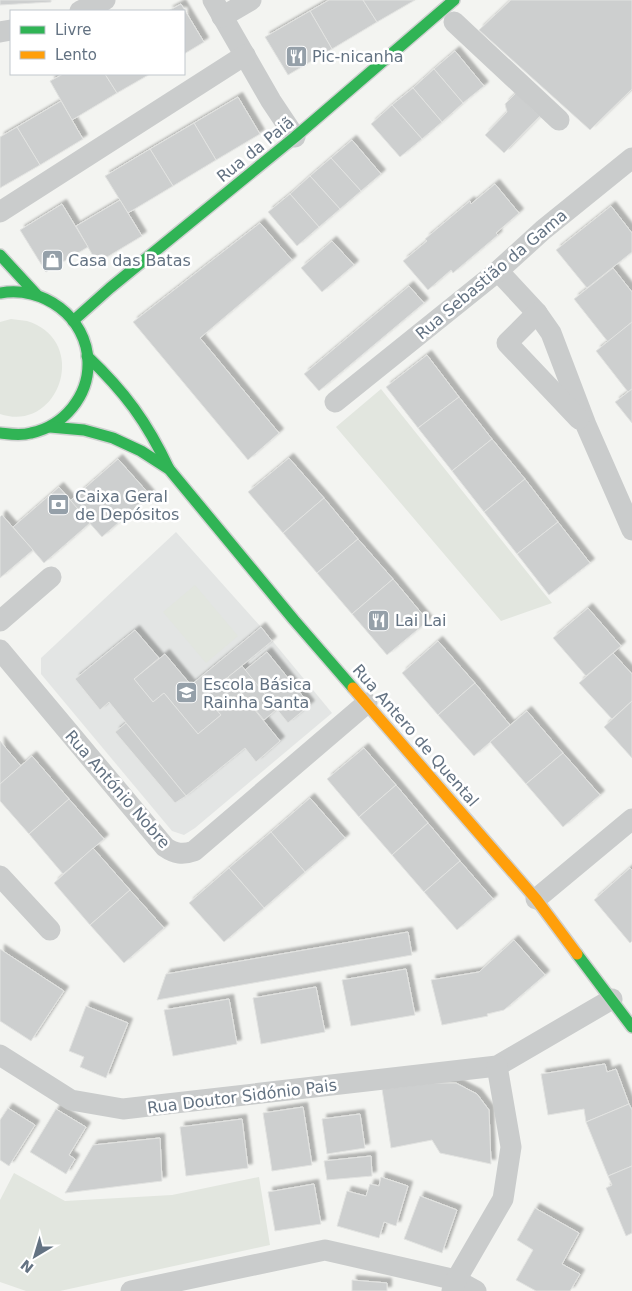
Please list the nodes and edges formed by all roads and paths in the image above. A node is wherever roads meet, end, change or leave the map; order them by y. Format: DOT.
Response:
graph roads {
  1 [pos="105,0"];
  2 [pos="251,0"];
  3 [pos="454,0"];
  4 [pos="217,8"];
  5 [pos="82,10"];
  6 [pos="454,22"];
  7 [pos="245,55"];
  8 [pos="559,120"];
  9 [pos="295,137"];
  10 [pos="630,164"];
  11 [pos="0,212"];
  12 [pos="0,255"];
  13 [pos="498,271"];
  14 [pos="0,293"];
  15 [pos="36,294"];
  16 [pos="537,313"];
  17 [pos="74,321"];
  18 [pos="87,356"];
  19 [pos="342,396"];
  20 [pos="586,425"];
  21 [pos="50,427"];
  22 [pos="0,433"];
  23 [pos="169,470"];
  24 [pos="632,530"];
  25 [pos="51,577"];
  26 [pos="0,621"];
  27 [pos="0,650"];
  28 [pos="367,703"];
  29 [pos="632,819"];
  30 [pos="0,876"];
  31 [pos="536,899"];
  32 [pos="50,930"];
  33 [pos="612,999"];
  34 [pos="632,1027"];
  35 [pos="0,1055"];
  36 [pos="497,1066"];
  37 [pos="454,1286"];
  38 [pos="131,1291"];
  39 [pos="476,1291"];
  1 -- 5 [label="street"];
  2 -- 4 [label="street"];
  3 -- 9 [label="street, Rua da Paiã"];
  4 -- 7 [label="street"];
  6 -- 8 [label="street"];
  7 -- 9 [label="street"];
  7 -- 11 [label="street"];
  9 -- 17 [label="street, Rua da Paiã"];
  10 -- 13 [label="street, Rua Sebastião da Gama"];
  12 -- 15 [label="street"];
  13 -- 16 [label="street"];
  13 -- 19 [label="street, Rua Sebastião da Gama"];
  14 -- 15 [label="street"];
  15 -- 17 [label="street"];
  16 -- 20 [label="street"];
  16 -- 20 [label="street"];
  17 -- 18 [label="street"];
  18 -- 21 [label="street"];
  18 -- 23 [label="street, Rua Antero de Quental"];
  20 -- 24 [label="street"];
  21 -- 22 [label="street"];
  21 -- 23 [label="street, Rua Antero de Quental"];
  23 -- 28 [label="street, Rua Antero de Quental"];
  25 -- 26 [label="street"];
  27 -- 28 [label="street, Rua António Nobre"];
  28 -- 31 [label="street, Rua Antero de Quental"];
  29 -- 31 [label="street"];
  30 -- 32 [label="street"];
  31 -- 33 [label="street, Rua Antero de Quental"];
  33 -- 34 [label="street, Rua Antero de Quental"];
  33 -- 36 [label="street, Rua Doutor Sidónio Pais"];
  35 -- 36 [label="street, Rua Doutor Sidónio Pais"];
  36 -- 37 [label="street"];
  37 -- 38 [label="street"];
  37 -- 39 [label="street"];
}
